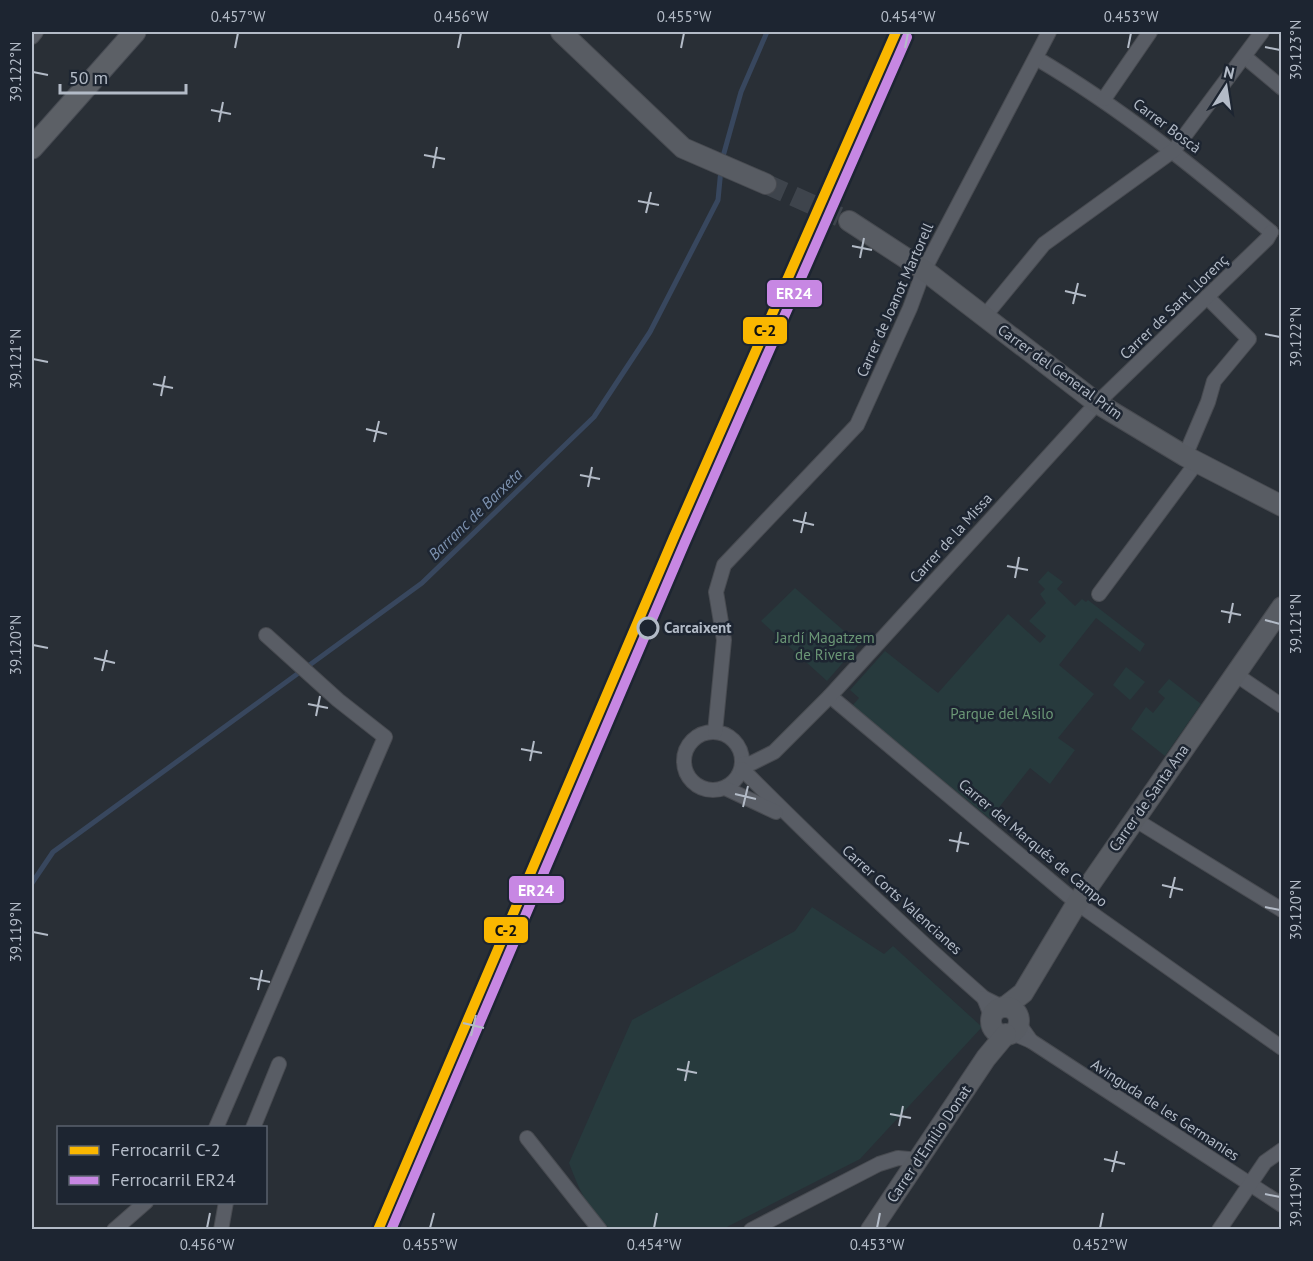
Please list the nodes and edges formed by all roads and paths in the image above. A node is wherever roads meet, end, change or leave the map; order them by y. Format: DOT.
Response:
graph roads {
  1 [pos="36,32"];
  2 [pos="135,32"];
  3 [pos="561,32"];
  4 [pos="1049,32"];
  5 [pos="1150,32"];
  6 [pos="1262,32"];
  7 [pos="32,37"];
  8 [pos="1245,57"];
  9 [pos="1035,58"];
  10 [pos="1281,88"];
  11 [pos="1104,99"];
  12 [pos="32,148"];
  13 [pos="1174,150"];
  14 [pos="766,184"];
  15 [pos="849,221"];
  16 [pos="1276,231"];
  17 [pos="924,270"];
  18 [pos="1207,297"];
  19 [pos="984,317"];
  20 [pos="1097,403"];
  21 [pos="1191,459"];
  22 [pos="1281,506"];
  23 [pos="1099,594"];
  24 [pos="1281,607"];
  25 [pos="266,635"];
  26 [pos="1235,674"];
  27 [pos="830,696"];
  28 [pos="1281,706"];
  29 [pos="715,732"];
  30 [pos="742,767"];
  31 [pos="725,788"];
  32 [pos="1134,819"];
  33 [pos="797,827"];
  34 [pos="1077,903"];
  35 [pos="1281,910"];
  36 [pos="1006,1021"];
  37 [pos="1281,1048"];
  38 [pos="279,1064"];
  39 [pos="217,1126"];
  40 [pos="254,1126"];
  41 [pos="527,1138"];
  42 [pos="1281,1150"];
  43 [pos="920,1160"];
  44 [pos="1250,1186"];
  45 [pos="145,1204"];
  46 [pos="226,1204"];
  47 [pos="1281,1205"];
  48 [pos="114,1230"];
  49 [pos="221,1230"];
  50 [pos="600,1230"];
  51 [pos="751,1230"];
  52 [pos="871,1230"];
  53 [pos="1219,1230"];
  1 -- 7 [label="street"];
  2 -- 12 [label="main road"];
  3 -- 14 [label="street"];
  4 -- 9 [label="street, Carrer de Joanot Martorell"];
  5 -- 11 [label="street"];
  6 -- 8 [label="street"];
  8 -- 10 [label="street"];
  8 -- 13 [label="street"];
  9 -- 11 [label="street, Carrer Boscà"];
  9 -- 17 [label="street, Carrer de Joanot Martorell"];
  11 -- 13 [label="street, Carrer Boscà"];
  13 -- 16 [label="street, Carrer Boscà"];
  13 -- 19 [label="street"];
  15 -- 17 [label="street, Carrer del General Prim"];
  16 -- 18 [label="street, Carrer de Sant Llorenç"];
  17 -- 19 [label="street, Carrer del General Prim"];
  17 -- 29 [label="street, Carrer de Joanot Martorell"];
  18 -- 20 [label="street, Carrer de Sant Llorenç"];
  18 -- 21 [label="street"];
  19 -- 20 [label="street, Carrer del General Prim"];
  20 -- 21 [label="street, Carrer del General Prim"];
  20 -- 27 [label="street, Carrer de la Missa"];
  21 -- 22 [label="street, Carrer del General Prim"];
  21 -- 23 [label="street"];
  24 -- 26 [label="street, Carrer de Santa Ana"];
  25 -- 39 [label="street"];
  26 -- 28 [label="street"];
  26 -- 32 [label="street, Carrer de Santa Ana"];
  27 -- 30 [label="street, Carrer de la Missa"];
  27 -- 34 [label="street, Carrer del Marqués de Campo"];
  29 -- 30 [label="street"];
  29 -- 31 [label="street"];
  30 -- 31 [label="street"];
  30 -- 33 [label="street, Carrer Corts Valencianes"];
  31 -- 33 [label="street, Carrer Corts Valencianes"];
  32 -- 34 [label="street, Carrer de Santa Ana"];
  32 -- 35 [label="street"];
  33 -- 36 [label="street, Carrer Corts Valencianes"];
  34 -- 36 [label="street, Carrer de Santa Ana"];
  34 -- 37 [label="street, Carrer del Marqués de Campo"];
  36 -- 43 [label="street, Carrer d'Emilio Donat"];
  36 -- 44 [label="street, Avinguda de les Germanies"];
  38 -- 40 [label="street"];
  41 -- 50 [label="street"];
  42 -- 44 [label="street"];
  43 -- 51 [label="street"];
  43 -- 52 [label="street, Carrer d'Emilio Donat"];
  44 -- 47 [label="street, Avinguda de les Germanies"];
  44 -- 53 [label="street"];
  45 -- 48 [label="street"];
  46 -- 49 [label="street"];
}
